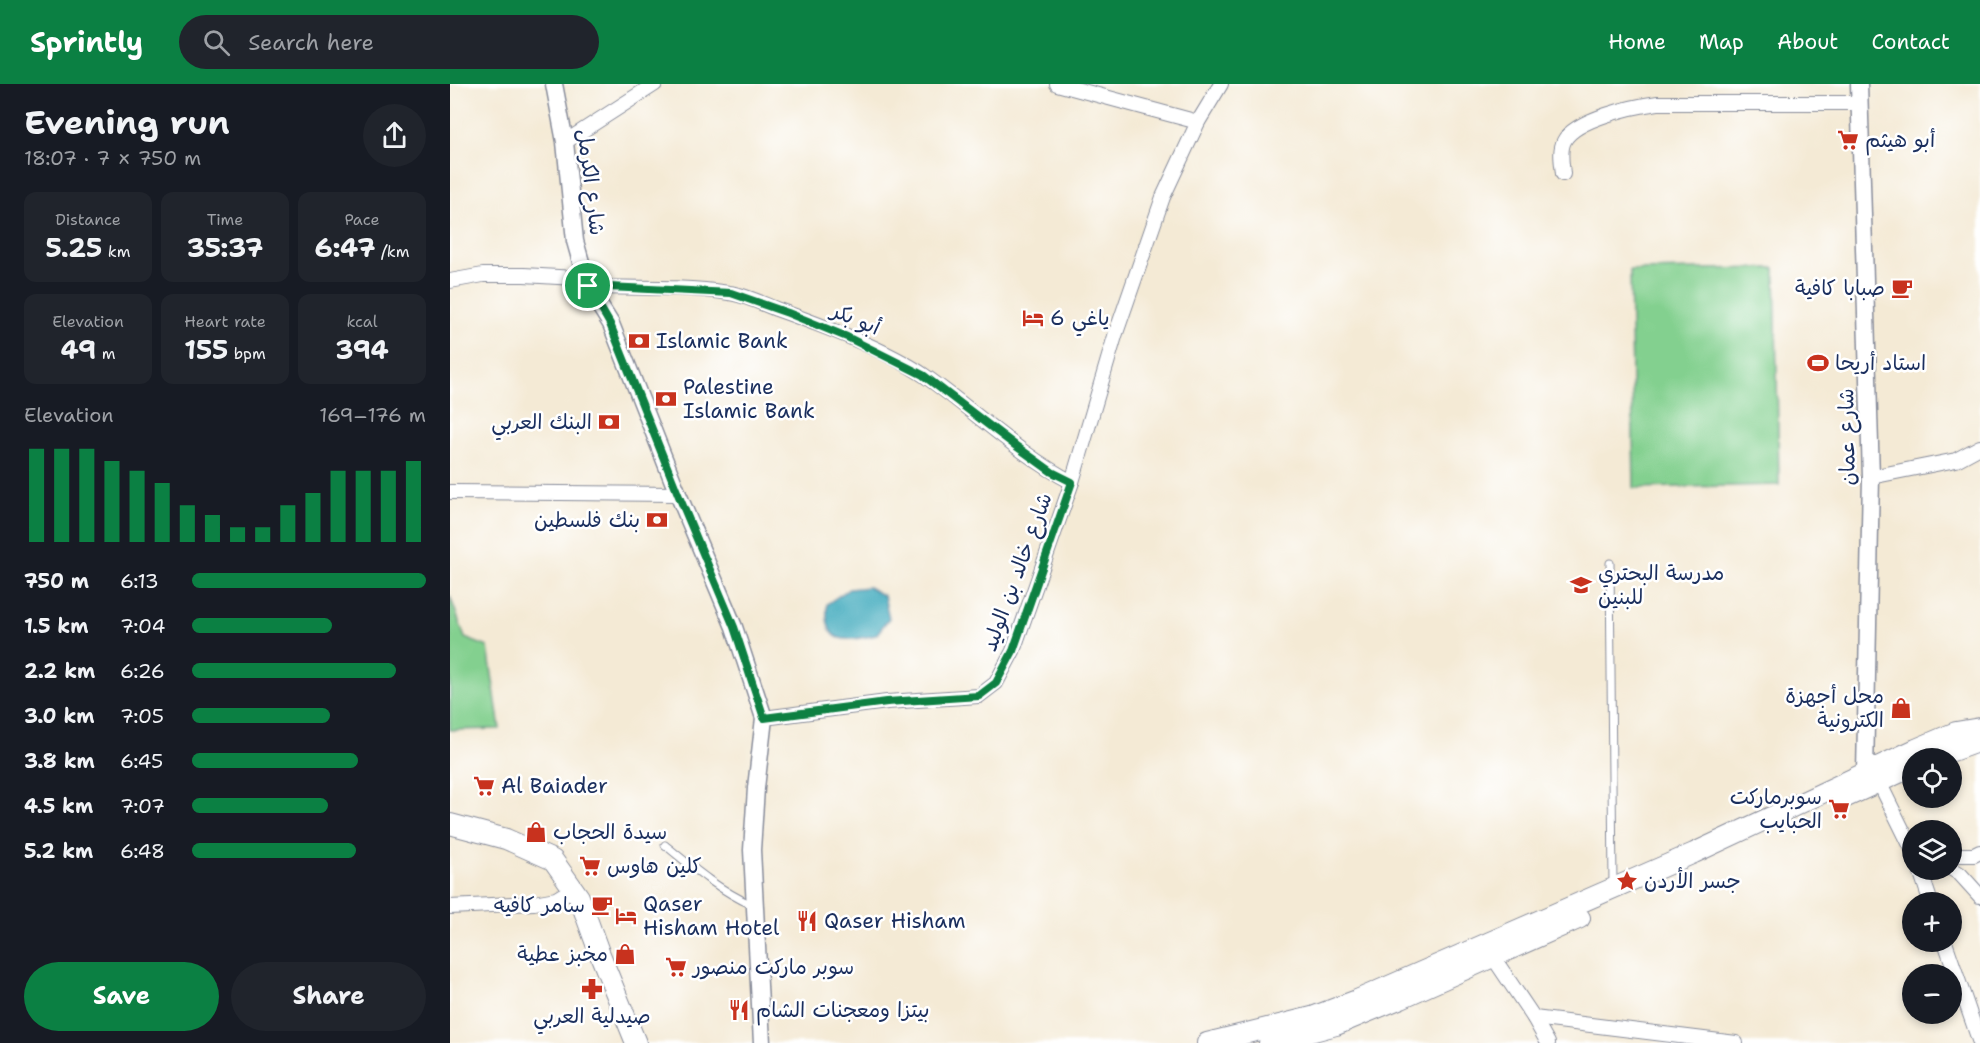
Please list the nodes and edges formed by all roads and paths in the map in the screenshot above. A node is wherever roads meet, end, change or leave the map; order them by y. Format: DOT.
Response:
graph roads {
  1 [pos="554,84"];
  2 [pos="655,84"];
  3 [pos="1057,84"];
  4 [pos="1221,84"];
  5 [pos="1859,84"];
  6 [pos="1859,103"];
  7 [pos="1198,122"];
  8 [pos="565,142"];
  9 [pos="1563,174"];
  10 [pos="450,281"];
  11 [pos="588,286"];
  12 [pos="1980,447"];
  13 [pos="1871,477"];
  14 [pos="1072,482"];
  15 [pos="450,492"];
  16 [pos="678,494"];
  17 [pos="1610,563"];
  18 [pos="764,718"];
  19 [pos="1980,728"];
  20 [pos="1980,741"];
  21 [pos="1961,748"];
  22 [pos="1902,770"];
  23 [pos="1872,778"];
  24 [pos="450,824"];
  25 [pos="1902,831"];
  26 [pos="664,845"];
  27 [pos="1980,852"];
  28 [pos="1962,855"];
  29 [pos="1962,876"];
  30 [pos="574,888"];
  31 [pos="1613,888"];
  32 [pos="1980,896"];
  33 [pos="755,906"];
  34 [pos="450,907"];
  35 [pos="1948,952"];
  36 [pos="1493,957"];
  37 [pos="1534,1018"];
  38 [pos="637,1038"];
  39 [pos="762,1043"];
  40 [pos="1207,1043"];
  41 [pos="1269,1043"];
  42 [pos="1548,1043"];
  43 [pos="1736,1043"];
  44 [pos="1980,1043"];
  1 -- 8 [label="street, شارع الكرمل"];
  2 -- 8 [label="street"];
  3 -- 7 [label="street"];
  4 -- 7 [label="street, شارع خالد بن الوليد"];
  5 -- 6 [label="street, شارع عمان"];
  6 -- 9 [label="street"];
  6 -- 13 [label="street, شارع عمان"];
  7 -- 14 [label="street, شارع خالد بن الوليد"];
  8 -- 11 [label="street, شارع الكرمل"];
  10 -- 11 [label="street"];
  11 -- 14 [label="street, أبو بكر"];
  11 -- 16 [label="street, شارع الكرمل"];
  12 -- 13 [label="street"];
  13 -- 23 [label="street, شارع عمان"];
  14 -- 18 [label="street, شارع خالد بن الوليد"];
  15 -- 16 [label="street"];
  16 -- 18 [label="street, شارع الكرمل"];
  17 -- 31 [label="lane"];
  18 -- 33 [label="street"];
  19 -- 23 [label="main road"];
  20 -- 21 [label="main road"];
  22 -- 23 [label="main road"];
  23 -- 25 [label="street"];
  23 -- 31 [label="main road"];
  23 -- 36 [label="main road"];
  24 -- 30 [label="main road"];
  26 -- 33 [label="lane"];
  27 -- 28 [label="street"];
  29 -- 32 [label="street"];
  30 -- 34 [label="street"];
  30 -- 38 [label="main road"];
  31 -- 40 [label="main road"];
  33 -- 39 [label="street"];
  35 -- 44 [label="street"];
  36 -- 37 [label="street"];
  36 -- 41 [label="main road"];
  37 -- 42 [label="street"];
  37 -- 43 [label="street"];
}
